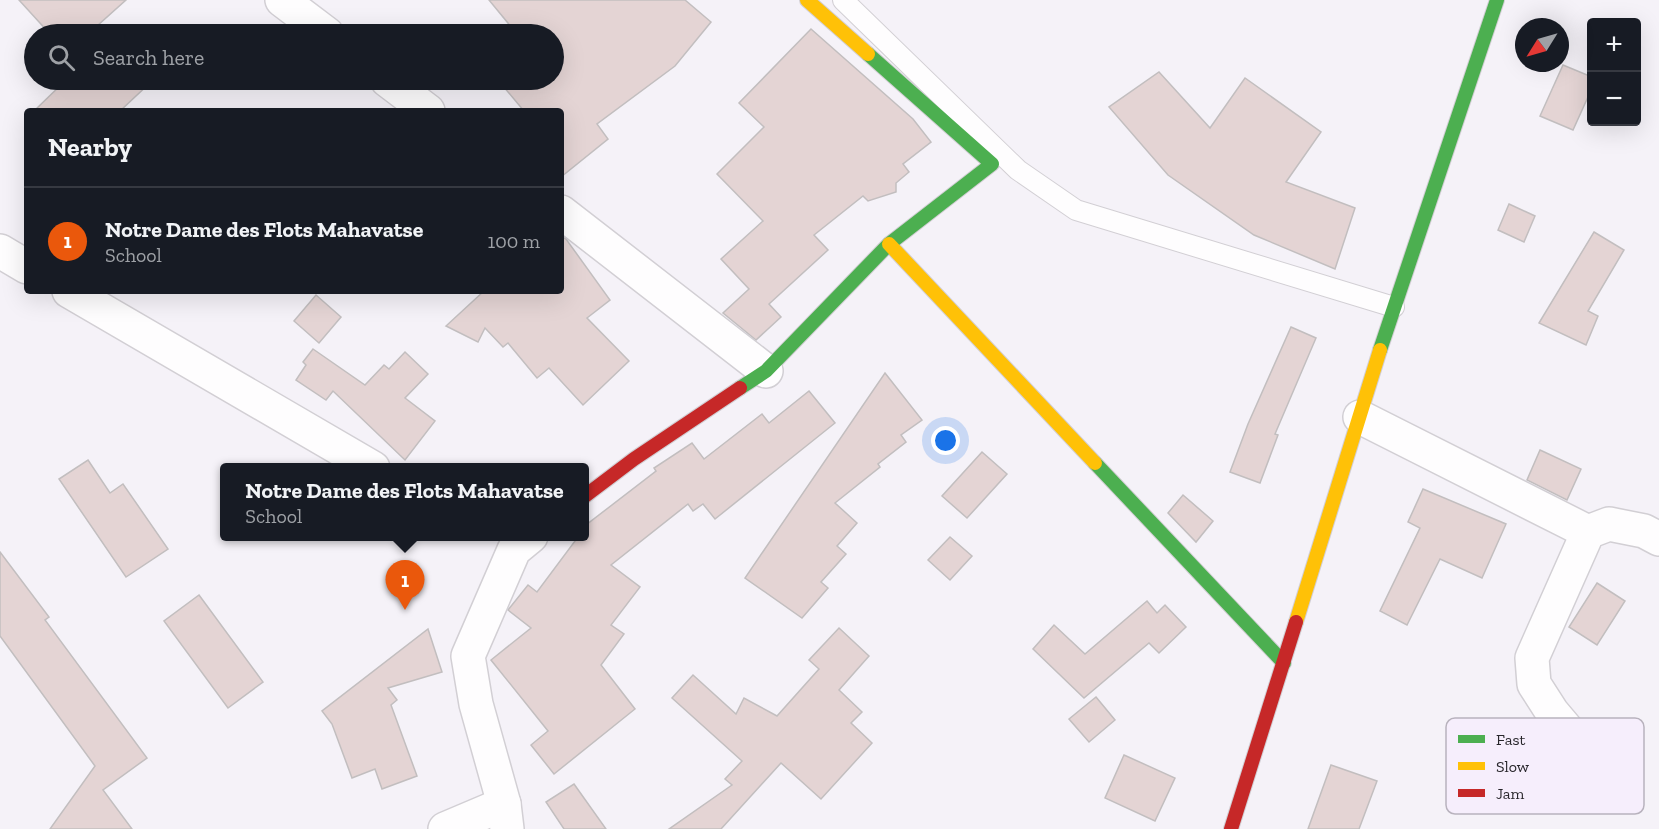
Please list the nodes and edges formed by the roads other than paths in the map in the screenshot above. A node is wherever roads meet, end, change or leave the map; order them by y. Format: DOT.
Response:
graph roads {
  1 [pos="282,0"];
  2 [pos="807,0"];
  3 [pos="843,0"];
  4 [pos="1497,0"];
  5 [pos="314,24"];
  6 [pos="400,90"];
  7 [pos="424,108"];
  8 [pos="564,214"];
  9 [pos="889,244"];
  10 [pos="0,251"];
  11 [pos="24,265"];
  12 [pos="74,294"];
  13 [pos="1394,308"];
  14 [pos="766,371"];
  15 [pos="1360,417"];
  16 [pos="364,463"];
  17 [pos="589,493"];
  18 [pos="1588,532"];
  19 [pos="1659,539"];
  20 [pos="512,541"];
  21 [pos="1284,663"];
  22 [pos="1557,718"];
  23 [pos="506,816"];
  24 [pos="444,829"];
  25 [pos="1231,829"];
  1 -- 5 [label="street"];
  2 -- 9 [label="street"];
  3 -- 13 [label="lane"];
  4 -- 13 [label="street"];
  6 -- 7 [label="street"];
  8 -- 14 [label="street"];
  9 -- 14 [label="street"];
  9 -- 21 [label="street"];
  10 -- 11 [label="street"];
  12 -- 16 [label="street"];
  13 -- 15 [label="street"];
  14 -- 17 [label="street"];
  15 -- 18 [label="street"];
  15 -- 21 [label="street"];
  18 -- 19 [label="street"];
  18 -- 22 [label="street"];
  20 -- 23 [label="street"];
  21 -- 25 [label="street"];
  23 -- 24 [label="street"];
}
